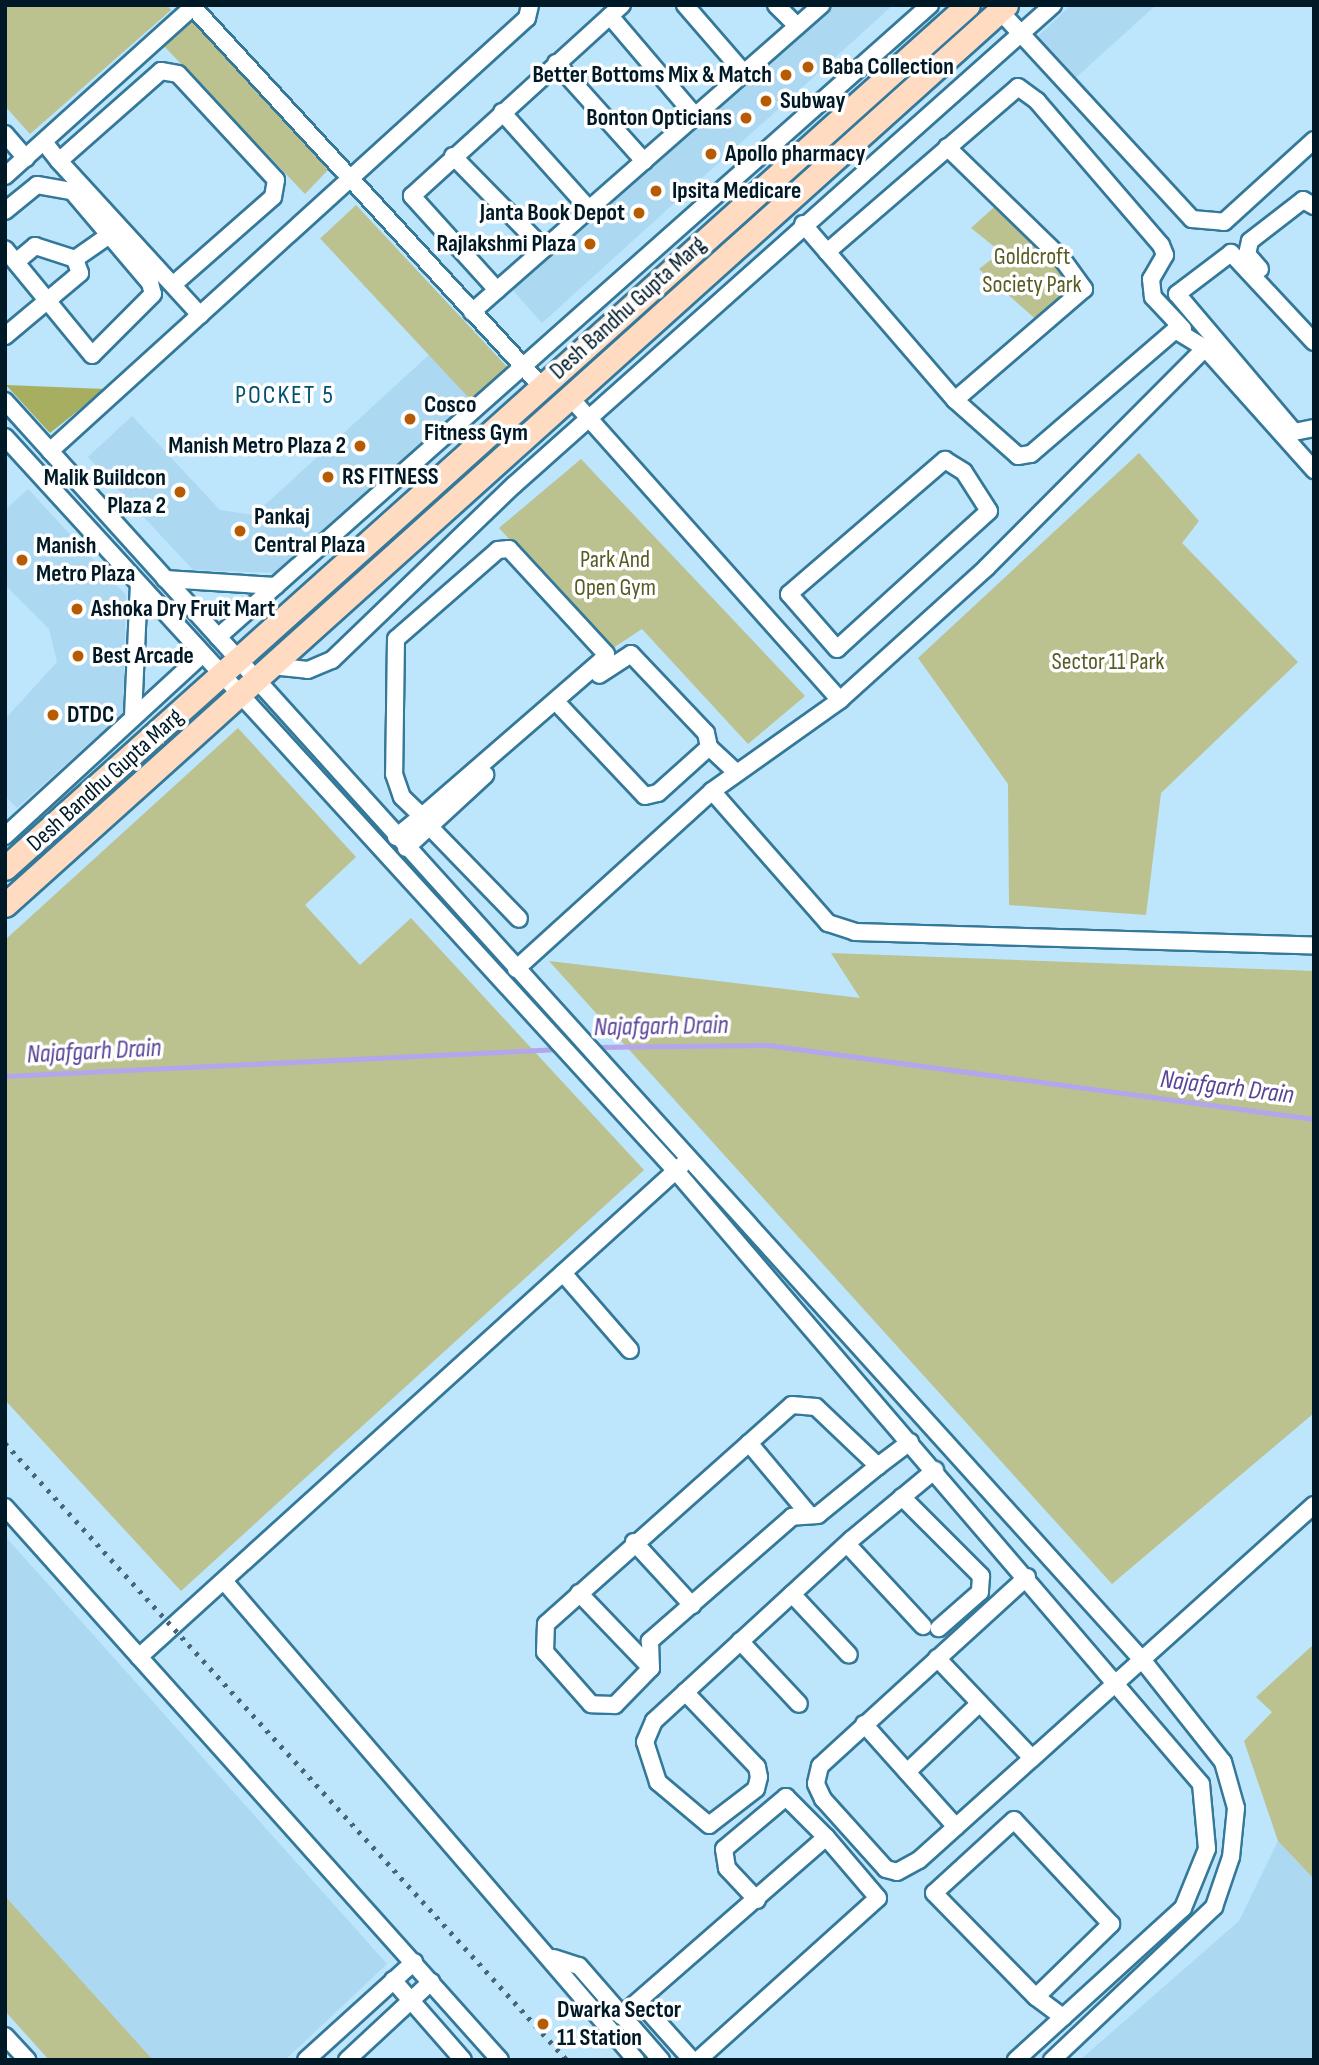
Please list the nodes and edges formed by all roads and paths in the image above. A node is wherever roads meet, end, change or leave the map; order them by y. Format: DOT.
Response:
graph roads {
  1 [pos="530,5"];
  2 [pos="685,5"];
  3 [pos="776,5"];
  4 [pos="821,5"];
  5 [pos="930,5"];
  6 [pos="968,5"];
  7 [pos="1053,5"];
  8 [pos="192,6"];
  9 [pos="1003,8"];
  10 [pos="616,11"];
  11 [pos="797,26"];
  12 [pos="1022,33"];
  13 [pos="556,63"];
  14 [pos="744,73"];
  15 [pos="502,112"];
  16 [pos="695,116"];
  17 [pos="5,134"];
  18 [pos="1314,140"];
  19 [pos="44,142"];
  20 [pos="947,147"];
  21 [pos="453,156"];
  22 [pos="26,158"];
  23 [pos="59,161"];
  24 [pos="644,161"];
  25 [pos="5,176"];
  26 [pos="349,180"];
  27 [pos="1314,206"];
  28 [pos="589,209"];
  29 [pos="5,211"];
  30 [pos="803,224"];
  31 [pos="108,236"];
  32 [pos="5,249"];
  33 [pos="544,249"];
  34 [pos="827,253"];
  35 [pos="75,259"];
  36 [pos="16,262"];
  37 [pos="173,285"];
  38 [pos="497,290"];
  39 [pos="48,300"];
  40 [pos="472,312"];
  41 [pos="200,315"];
  42 [pos="1183,329"];
  43 [pos="1314,331"];
  44 [pos="5,336"];
  45 [pos="1314,342"];
  46 [pos="1205,348"];
  47 [pos="524,368"];
  48 [pos="544,388"];
  49 [pos="569,396"];
  50 [pos="955,400"];
  51 [pos="5,401"];
  52 [pos="588,418"];
  53 [pos="1314,428"];
  54 [pos="5,437"];
  55 [pos="50,451"];
  56 [pos="1314,470"];
  57 [pos="165,579"];
  58 [pos="139,586"];
  59 [pos="276,586"];
  60 [pos="218,637"];
  61 [pos="836,649"];
  62 [pos="202,655"];
  63 [pos="240,661"];
  64 [pos="811,668"];
  65 [pos="222,677"];
  66 [pos="256,680"];
  67 [pos="840,700"];
  68 [pos="561,707"];
  69 [pos="133,716"];
  70 [pos="709,747"];
  71 [pos="737,773"];
  72 [pos="712,792"];
  73 [pos="425,821"];
  74 [pos="5,836"];
  75 [pos="401,842"];
  76 [pos="5,868"];
  77 [pos="5,905"];
  78 [pos="519,919"];
  79 [pos="1314,946"];
  80 [pos="516,969"];
  81 [pos="691,1157"];
  82 [pos="676,1171"];
  83 [pos="563,1273"];
  84 [pos="631,1350"];
  85 [pos="909,1442"];
  86 [pos="749,1443"];
  87 [pos="878,1466"];
  88 [pos="935,1470"];
  89 [pos="902,1497"];
  90 [pos="1314,1505"];
  91 [pos="5,1507"];
  92 [pos="807,1512"];
  93 [pos="634,1542"];
  94 [pos="847,1544"];
  95 [pos="1027,1577"];
  96 [pos="224,1581"];
  97 [pos="579,1593"];
  98 [pos="792,1594"];
  99 [pos="691,1605"];
  100 [pos="740,1642"];
  101 [pos="849,1655"];
  102 [pos="139,1657"];
  103 [pos="937,1658"];
  104 [pos="1144,1661"];
  105 [pos="651,1668"];
  106 [pos="1119,1682"];
  107 [pos="685,1692"];
  108 [pos="980,1703"];
  109 [pos="799,1704"];
  110 [pos="864,1724"];
  111 [pos="1032,1758"];
  112 [pos="907,1772"];
  113 [pos="956,1827"];
  114 [pos="826,1837"];
  115 [pos="757,1900"];
  116 [pos="554,1958"];
  117 [pos="414,1962"];
  118 [pos="393,1980"];
  119 [pos="431,1982"];
  120 [pos="1036,1997"];
  121 [pos="410,2000"];
  122 [pos="639,2001"];
  123 [pos="621,2017"];
  124 [pos="1063,2017"];
  125 [pos="5,2036"];
  126 [pos="27,2060"];
  127 [pos="306,2060"];
  128 [pos="347,2060"];
  129 [pos="463,2060"];
  130 [pos="500,2060"];
  131 [pos="636,2060"];
  132 [pos="661,2060"];
  133 [pos="692,2060"];
  134 [pos="698,2060"];
  135 [pos="1016,2060"];
  136 [pos="1052,2060"];
  1 -- 26 [label="street"];
  2 -- 14 [label="street"];
  3 -- 11 [label="street"];
  4 -- 11 [label="street"];
  5 -- 47 [label="street"];
  6 -- 48 [label="street, Desh Bandhu Gupta Marg"];
  7 -- 12 [label="street"];
  8 -- 19 [label="street"];
  8 -- 26 [label="street"];
  9 -- 12 [label="street"];
  9 -- 49 [label="street, Desh Bandhu Gupta Marg"];
  10 -- 13 [label="street"];
  10 -- 16 [label="street"];
  11 -- 14 [label="street"];
  12 -- 18 [label="street"];
  12 -- 30 [label="street"];
  13 -- 15 [label="street"];
  13 -- 24 [label="street"];
  14 -- 16 [label="street"];
  15 -- 21 [label="street"];
  15 -- 28 [label="street"];
  16 -- 24 [label="street"];
  17 -- 22 [label="street"];
  19 -- 22 [label="street"];
  19 -- 23 [label="street"];
  20 -- 34 [label="street"];
  20 -- 42 [label="street"];
  20 -- 50 [label="street"];
  21 -- 33 [label="street"];
  21 -- 38 [label="street"];
  22 -- 25 [label="street"];
  23 -- 37 [label="street"];
  23 -- 37 [label="street"];
  24 -- 28 [label="street"];
  26 -- 40 [label="street"];
  26 -- 41 [label="street"];
  27 -- 43 [label="street"];
  28 -- 33 [label="street"];
  29 -- 31 [label="street"];
  30 -- 34 [label="street"];
  30 -- 52 [label="street"];
  31 -- 35 [label="street"];
  31 -- 39 [label="street"];
  32 -- 36 [label="street"];
  33 -- 38 [label="street"];
  34 -- 50 [label="street"];
  35 -- 36 [label="street"];
  35 -- 39 [label="street"];
  36 -- 39 [label="street"];
  37 -- 41 [label="street"];
  38 -- 40 [label="street"];
  39 -- 44 [label="street"];
  40 -- 47 [label="street"];
  41 -- 55 [label="street"];
  42 -- 46 [label="street"];
  42 -- 50 [label="street"];
  45 -- 53 [label="street"];
  46 -- 56 [label="street"];
  46 -- 67 [label="street"];
  47 -- 48 [label="street"];
  47 -- 59 [label="street"];
  48 -- 63 [label="street, Desh Bandhu Gupta Marg"];
  49 -- 52 [label="street"];
  49 -- 66 [label="street, Desh Bandhu Gupta Marg"];
  51 -- 55 [label="street"];
  52 -- 64 [label="street"];
  52 -- 66 [label="street"];
  54 -- 58 [label="street"];
  55 -- 57 [label="street"];
  57 -- 59 [label="street"];
  57 -- 60 [label="street"];
  58 -- 62 [label="street"];
  58 -- 69 [label="street"];
  59 -- 60 [label="street"];
  60 -- 63 [label="street"];
  61 -- 61 [label="street"];
  61 -- 64 [label="street"];
  62 -- 65 [label="street"];
  62 -- 69 [label="street"];
  63 -- 65 [label="street, Desh Bandhu Gupta Marg"];
  63 -- 66 [label="street"];
  64 -- 67 [label="street"];
  65 -- 66 [label="street"];
  65 -- 76 [label="street, Desh Bandhu Gupta Marg"];
  66 -- 75 [label="street"];
  66 -- 77 [label="street, Desh Bandhu Gupta Marg"];
  66 -- 82 [label="street"];
  67 -- 71 [label="street"];
  68 -- 70 [label="street"];
  68 -- 70 [label="street"];
  68 -- 73 [label="street"];
  69 -- 74 [label="street"];
  70 -- 71 [label="street"];
  71 -- 72 [label="street"];
  72 -- 79 [label="street"];
  72 -- 80 [label="street"];
  73 -- 73 [label="street"];
  73 -- 75 [label="street"];
  73 -- 78 [label="street"];
  75 -- 80 [label="street"];
  80 -- 81 [label="street"];
  81 -- 82 [label="street"];
  81 -- 104 [label="street"];
  82 -- 83 [label="street"];
  82 -- 85 [label="street"];
  83 -- 84 [label="street"];
  83 -- 96 [label="street"];
  85 -- 87 [label="street"];
  85 -- 88 [label="street"];
  86 -- 87 [label="street"];
  86 -- 92 [label="street"];
  86 -- 93 [label="street"];
  87 -- 92 [label="street"];
  88 -- 89 [label="street"];
  88 -- 95 [label="street"];
  89 -- 94 [label="street"];
  89 -- 94 [label="street"];
  90 -- 104 [label="street"];
  91 -- 102 [label="street"];
  92 -- 99 [label="street"];
  93 -- 97 [label="street"];
  93 -- 99 [label="street"];
  94 -- 98 [label="street"];
  95 -- 103 [label="street"];
  95 -- 106 [label="street"];
  96 -- 102 [label="street"];
  96 -- 116 [label="street"];
  97 -- 105 [label="street"];
  97 -- 105 [label="street"];
  98 -- 100 [label="street"];
  98 -- 101 [label="street"];
  99 -- 105 [label="street"];
  100 -- 107 [label="street"];
  100 -- 109 [label="street"];
  102 -- 117 [label="street"];
  103 -- 108 [label="street"];
  103 -- 110 [label="street"];
  104 -- 106 [label="street"];
  104 -- 136 [label="street"];
  106 -- 111 [label="street"];
  106 -- 124 [label="street"];
  107 -- 107 [label="street"];
  108 -- 111 [label="street"];
  108 -- 112 [label="street"];
  110 -- 112 [label="street"];
  110 -- 113 [label="street"];
  111 -- 113 [label="street"];
  112 -- 113 [label="street"];
  114 -- 115 [label="street"];
  114 -- 115 [label="street"];
  114 -- 134 [label="street"];
  115 -- 122 [label="street"];
  116 -- 123 [label="street"];
  116 -- 131 [label="street"];
  117 -- 118 [label="street"];
  117 -- 119 [label="street"];
  118 -- 121 [label="street"];
  118 -- 127 [label="street"];
  119 -- 121 [label="street"];
  119 -- 130 [label="street"];
  120 -- 120 [label="street"];
  120 -- 124 [label="street"];
  121 -- 128 [label="street"];
  121 -- 129 [label="street"];
  122 -- 123 [label="street"];
  122 -- 133 [label="street"];
  123 -- 132 [label="street"];
  124 -- 135 [label="street"];
  125 -- 126 [label="street"];
}
